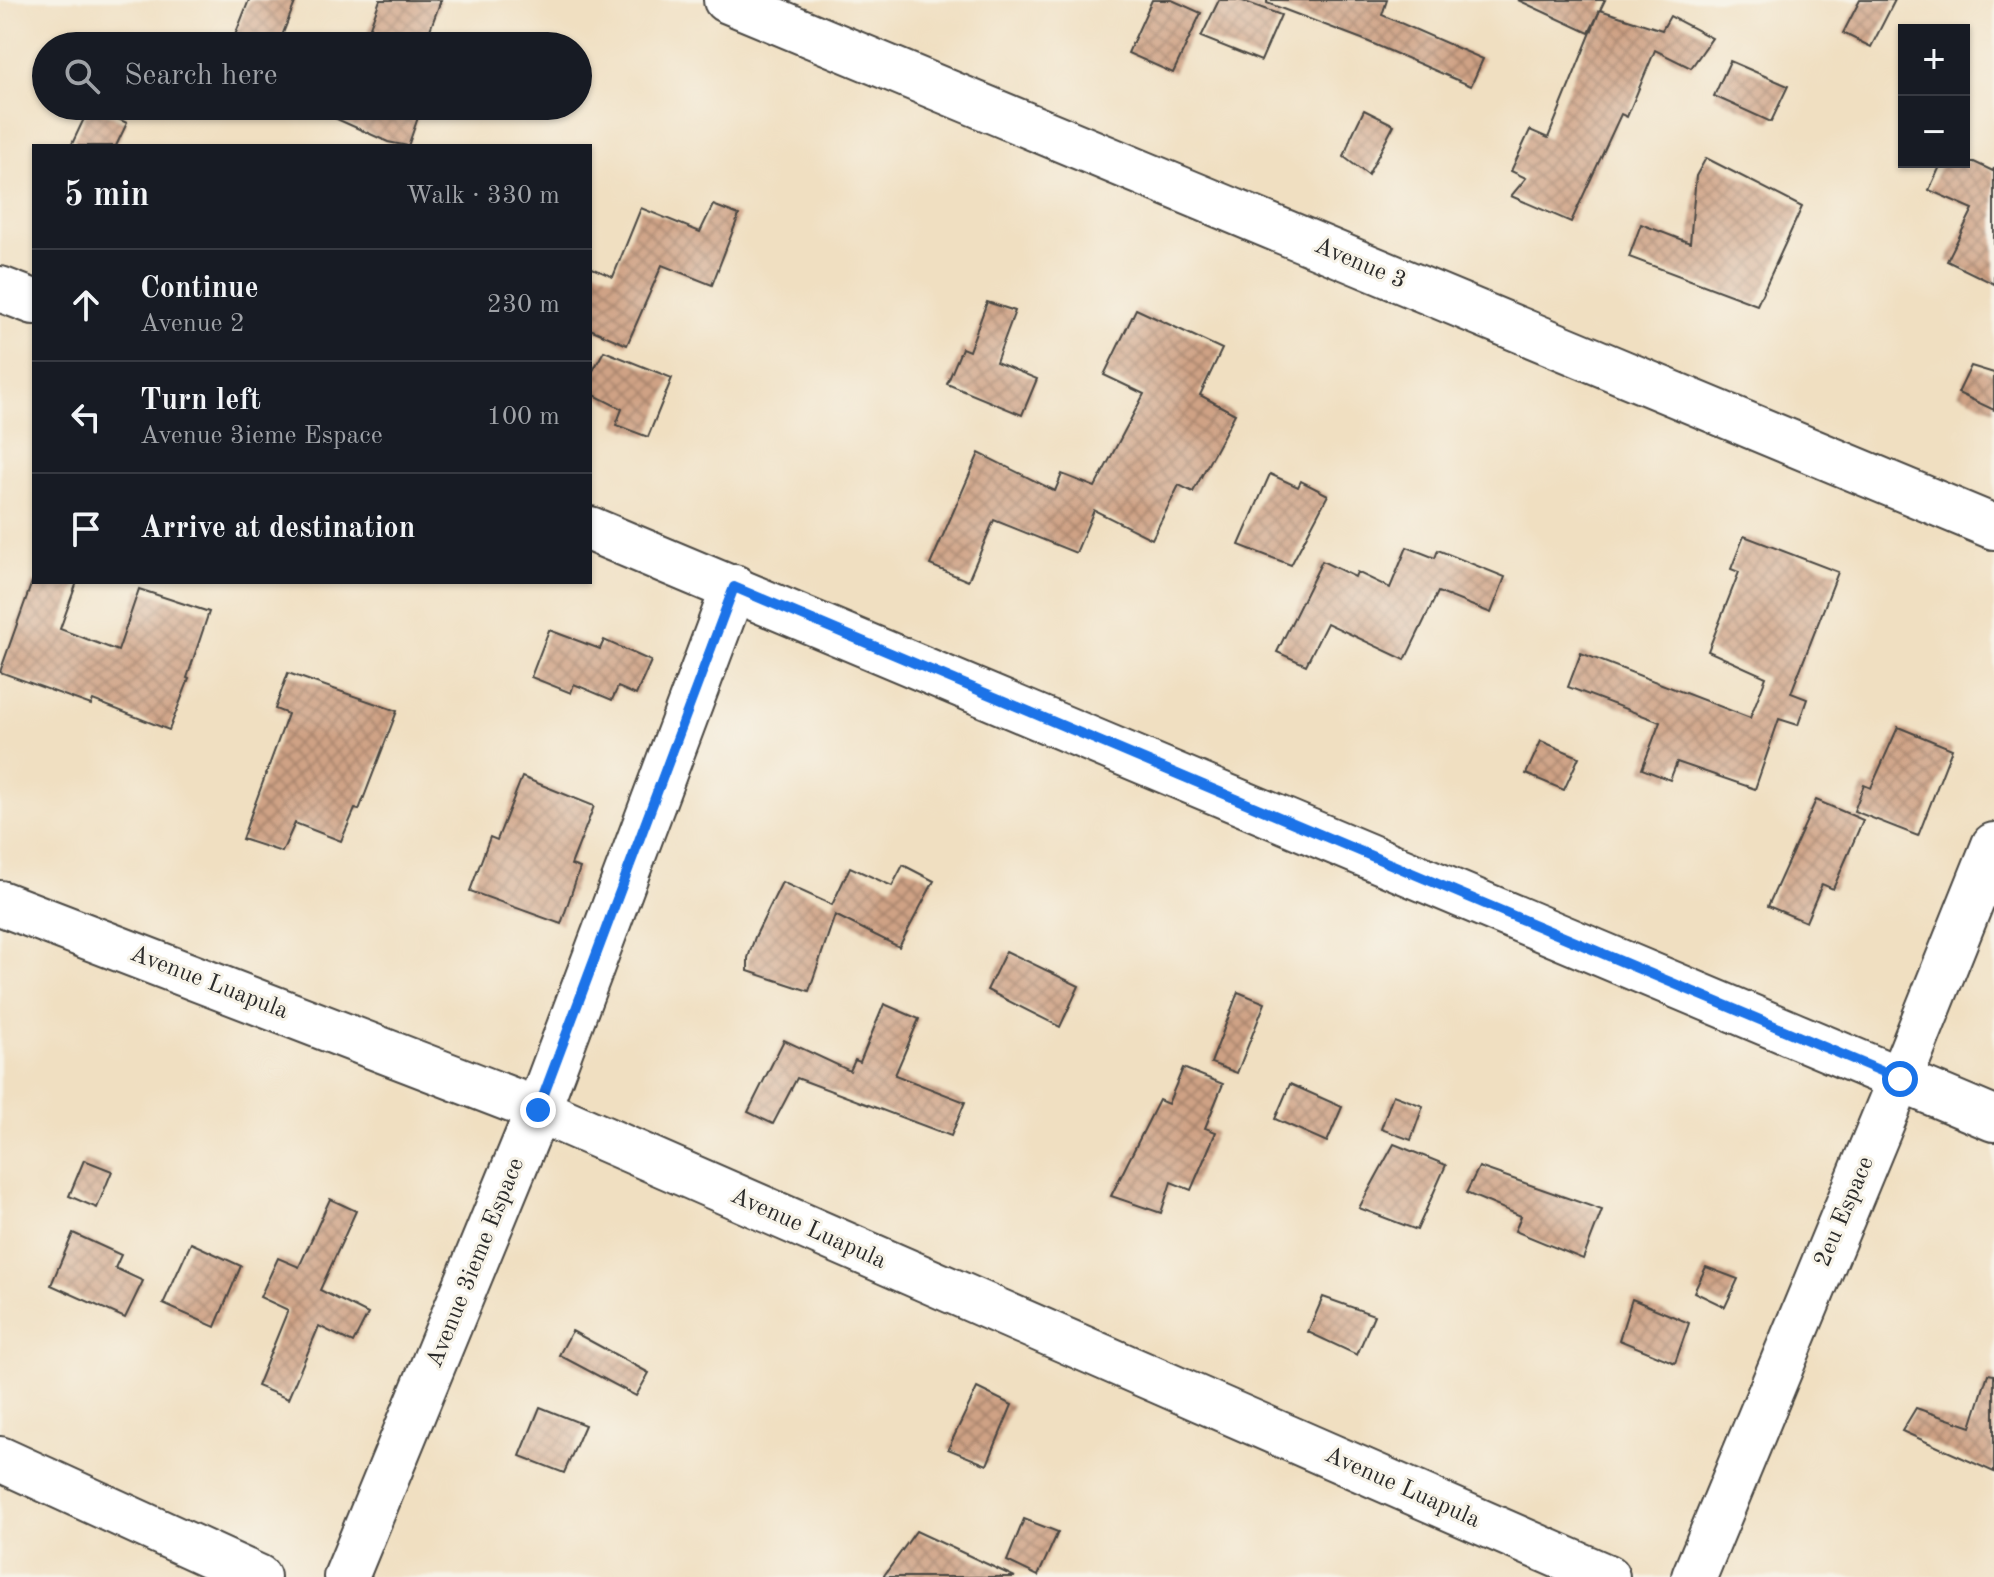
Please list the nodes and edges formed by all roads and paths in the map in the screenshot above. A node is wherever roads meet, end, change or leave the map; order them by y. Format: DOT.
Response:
graph roads {
  1 [pos="726,0"];
  2 [pos="0,289"];
  3 [pos="32,301"];
  4 [pos="1994,527"];
  5 [pos="592,530"];
  6 [pos="734,587"];
  7 [pos="1994,845"];
  8 [pos="0,903"];
  9 [pos="1900,1079"];
  10 [pos="538,1110"];
  11 [pos="1994,1119"];
  12 [pos="0,1459"];
  13 [pos="258,1577"];
  14 [pos="346,1577"];
  15 [pos="1607,1577"];
  16 [pos="1694,1577"];
  1 -- 4 [label="street, Avenue 3"];
  2 -- 3 [label="street"];
  5 -- 6 [label="street"];
  6 -- 9 [label="street"];
  6 -- 10 [label="street, Avenue 3ieme Espace"];
  7 -- 9 [label="street, 2eu Espace"];
  8 -- 10 [label="street, Avenue Luapula"];
  9 -- 11 [label="street"];
  9 -- 16 [label="street, 2eu Espace"];
  10 -- 14 [label="street, Avenue 3ieme Espace"];
  10 -- 15 [label="street, Avenue Luapula"];
  12 -- 13 [label="street"];
}
